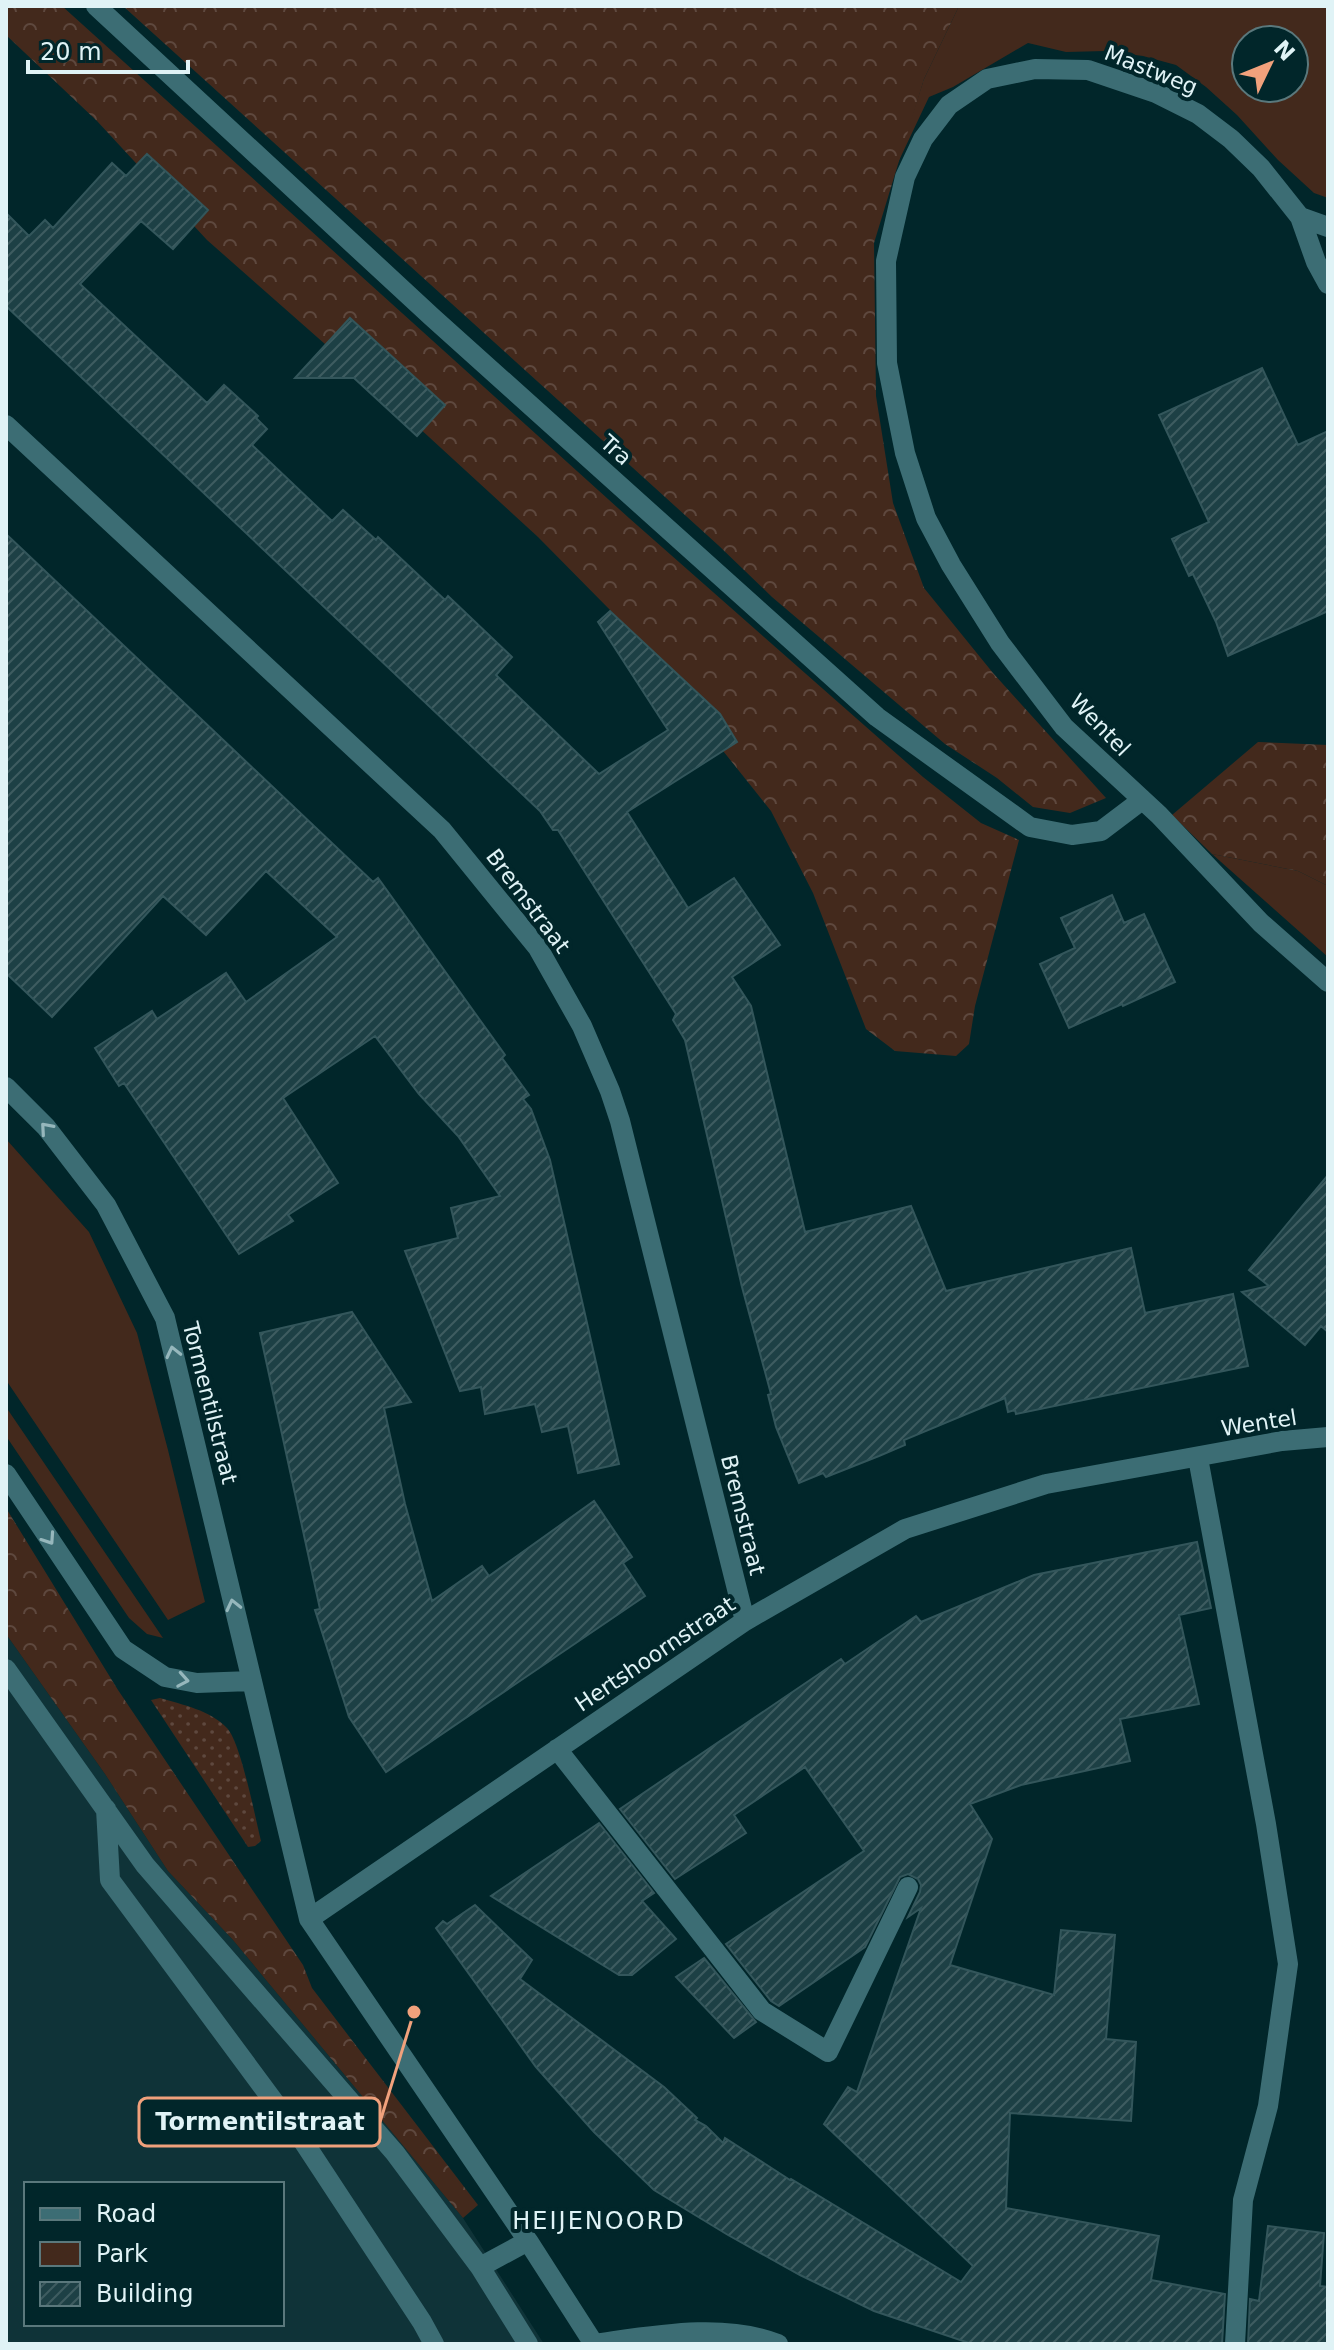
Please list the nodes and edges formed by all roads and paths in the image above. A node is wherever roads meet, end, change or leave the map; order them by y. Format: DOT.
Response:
graph roads {
  1 [pos="96,6"];
  2 [pos="1300,217"];
  3 [pos="1328,227"];
  4 [pos="1328,284"];
  5 [pos="6,425"];
  6 [pos="905,453"];
  7 [pos="1142,800"];
  8 [pos="1328,982"];
  9 [pos="6,1087"];
  10 [pos="1328,1437"];
  11 [pos="1198,1458"];
  12 [pos="6,1474"];
  13 [pos="745,1621"];
  14 [pos="251,1681"];
  15 [pos="10,1683"];
  16 [pos="557,1749"];
  17 [pos="106,1809"];
  18 [pos="908,1887"];
  19 [pos="309,1919"];
  20 [pos="528,2241"];
  21 [pos="480,2267"];
  22 [pos="434,2344"];
  23 [pos="528,2344"];
  24 [pos="594,2344"];
  25 [pos="778,2344"];
  26 [pos="1235,2344"];
  1 -- 7 [label="street, Tra"];
  2 -- 3 [label="street"];
  2 -- 4 [label="street"];
  2 -- 6 [label="street, Mastweg"];
  5 -- 13 [label="street, Bremstraat"];
  6 -- 7 [label="street, Wentel"];
  7 -- 8 [label="street, Wentel"];
  14 -- 9 [label="street, Tormentilstraat, one-way"];
  10 -- 11 [label="street, Wentel"];
  11 -- 13 [label="street, Hertshoornstraat"];
  11 -- 26 [label="street"];
  12 -- 14 [label="street, one-way"];
  13 -- 16 [label="street, Hertshoornstraat"];
  14 -- 19 [label="street, Tormentilstraat"];
  15 -- 17 [label="street"];
  16 -- 18 [label="street"];
  16 -- 19 [label="street, Hertshoornstraat"];
  17 -- 21 [label="street"];
  17 -- 22 [label="street"];
  19 -- 20 [label="street"];
  20 -- 21 [label="street"];
  20 -- 24 [label="street"];
  21 -- 23 [label="street"];
  24 -- 25 [label="street"];
}
